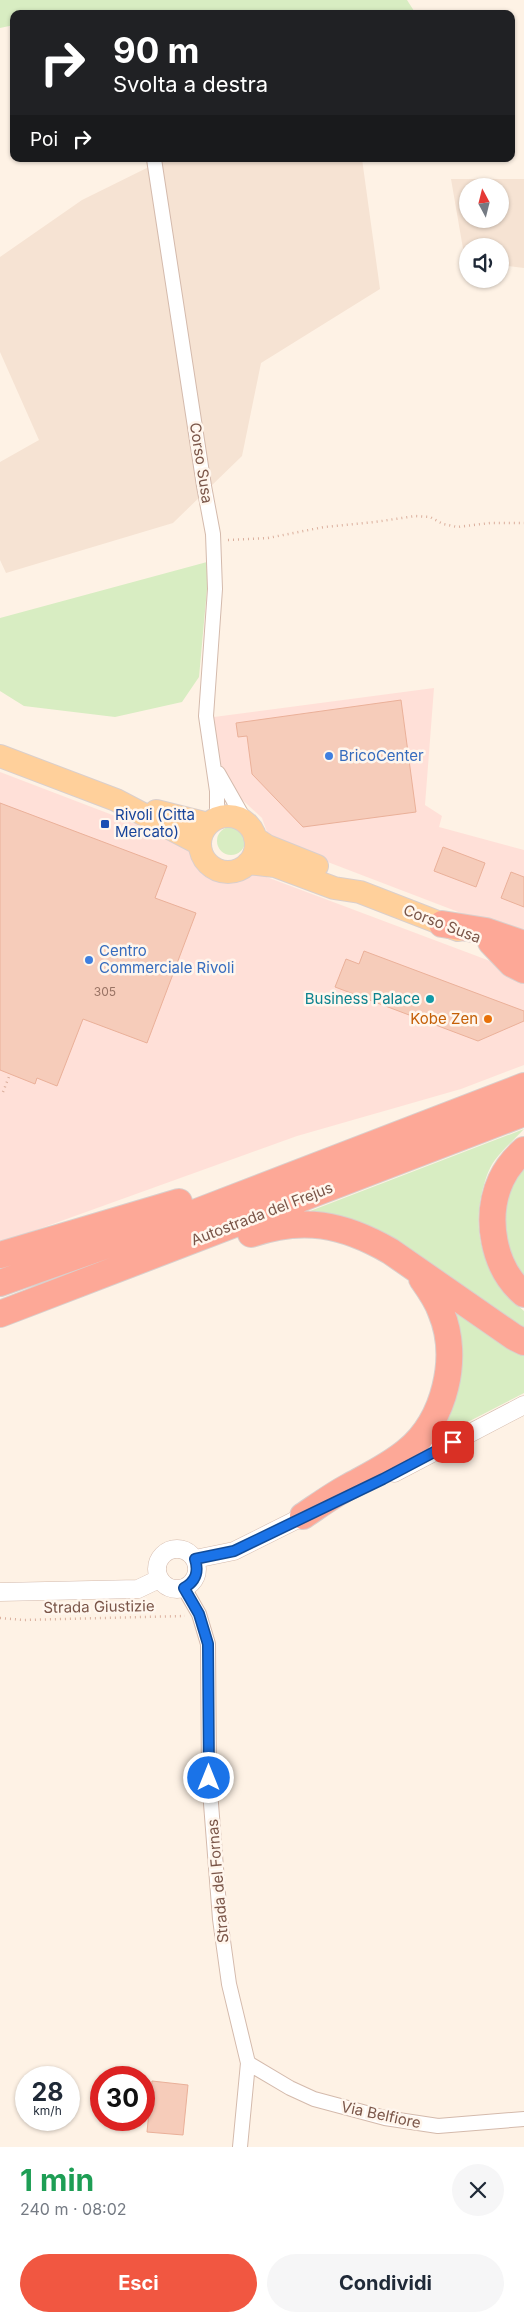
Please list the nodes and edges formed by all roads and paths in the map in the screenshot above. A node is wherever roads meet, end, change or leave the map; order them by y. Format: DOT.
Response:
graph roads {
  1 [pos="154,162"];
  2 [pos="524,523"];
  3 [pos="214,545"];
  4 [pos="0,756"];
  5 [pos="215,768"];
  6 [pos="208,829"];
  7 [pos="251,831"];
  8 [pos="248,863"];
  9 [pos="360,892"];
  10 [pos="442,924"];
  11 [pos="491,942"];
  12 [pos="524,944"];
  13 [pos="524,955"];
  14 [pos="524,970"];
  15 [pos="10,1074"];
  16 [pos="524,1086"];
  17 [pos="4,1092"];
  18 [pos="524,1113"];
  19 [pos="524,1150"];
  20 [pos="305,1171"];
  21 [pos="0,1255"];
  22 [pos="414,1268"];
  23 [pos="0,1282"];
  24 [pos="524,1294"];
  25 [pos="27,1304"];
  26 [pos="0,1314"];
  27 [pos="524,1342"];
  28 [pos="524,1404"];
  29 [pos="303,1516"];
  30 [pos="195,1559"];
  31 [pos="159,1579"];
  32 [pos="184,1588"];
  33 [pos="0,1592"];
  34 [pos="199,1614"];
  35 [pos="0,1618"];
  36 [pos="248,2063"];
  37 [pos="524,2119"];
  38 [pos="240,2147"];
  1 -- 3 [label="street, Corso Susa"];
  2 -- 3 [label="path"];
  3 -- 5 [label="street, Corso Susa"];
  4 -- 6 [label="main road"];
  5 -- 6 [label="street, Corso Susa"];
  5 -- 7 [label="street, Corso Susa"];
  6 -- 7 [label="main road"];
  6 -- 8 [label="main road"];
  7 -- 8 [label="main road"];
  7 -- 9 [label="main road, Corso Susa"];
  8 -- 9 [label="main road, Corso Susa"];
  9 -- 10 [label="main road, Corso Susa"];
  10 -- 11 [label="main road, Corso Susa"];
  10 -- 12 [label="highway"];
  11 -- 13 [label="main road, Corso Susa"];
  11 -- 14 [label="highway"];
  15 -- 17 [label="path"];
  16 -- 20 [label="highway, Autostrada del Frejus"];
  18 -- 25 [label="highway, Autostrada del Frejus"];
  19 -- 24 [label="highway"];
  20 -- 21 [label="highway"];
  20 -- 23 [label="highway, Autostrada del Frejus"];
  22 -- 25 [label="highway"];
  22 -- 27 [label="highway"];
  22 -- 29 [label="highway"];
  25 -- 26 [label="highway, Autostrada del Frejus"];
  28 -- 29 [label="street"];
  29 -- 30 [label="street"];
  30 -- 31 [label="street"];
  30 -- 32 [label="street"];
  31 -- 32 [label="street"];
  31 -- 33 [label="street"];
  32 -- 34 [label="street, Strada del Fornas"];
  34 -- 35 [label="path, Strada Giustizie"];
  34 -- 36 [label="street, Strada del Fornas"];
  36 -- 37 [label="street, Via Belfiore"];
  36 -- 38 [label="street, Strada del Fornas"];
}
